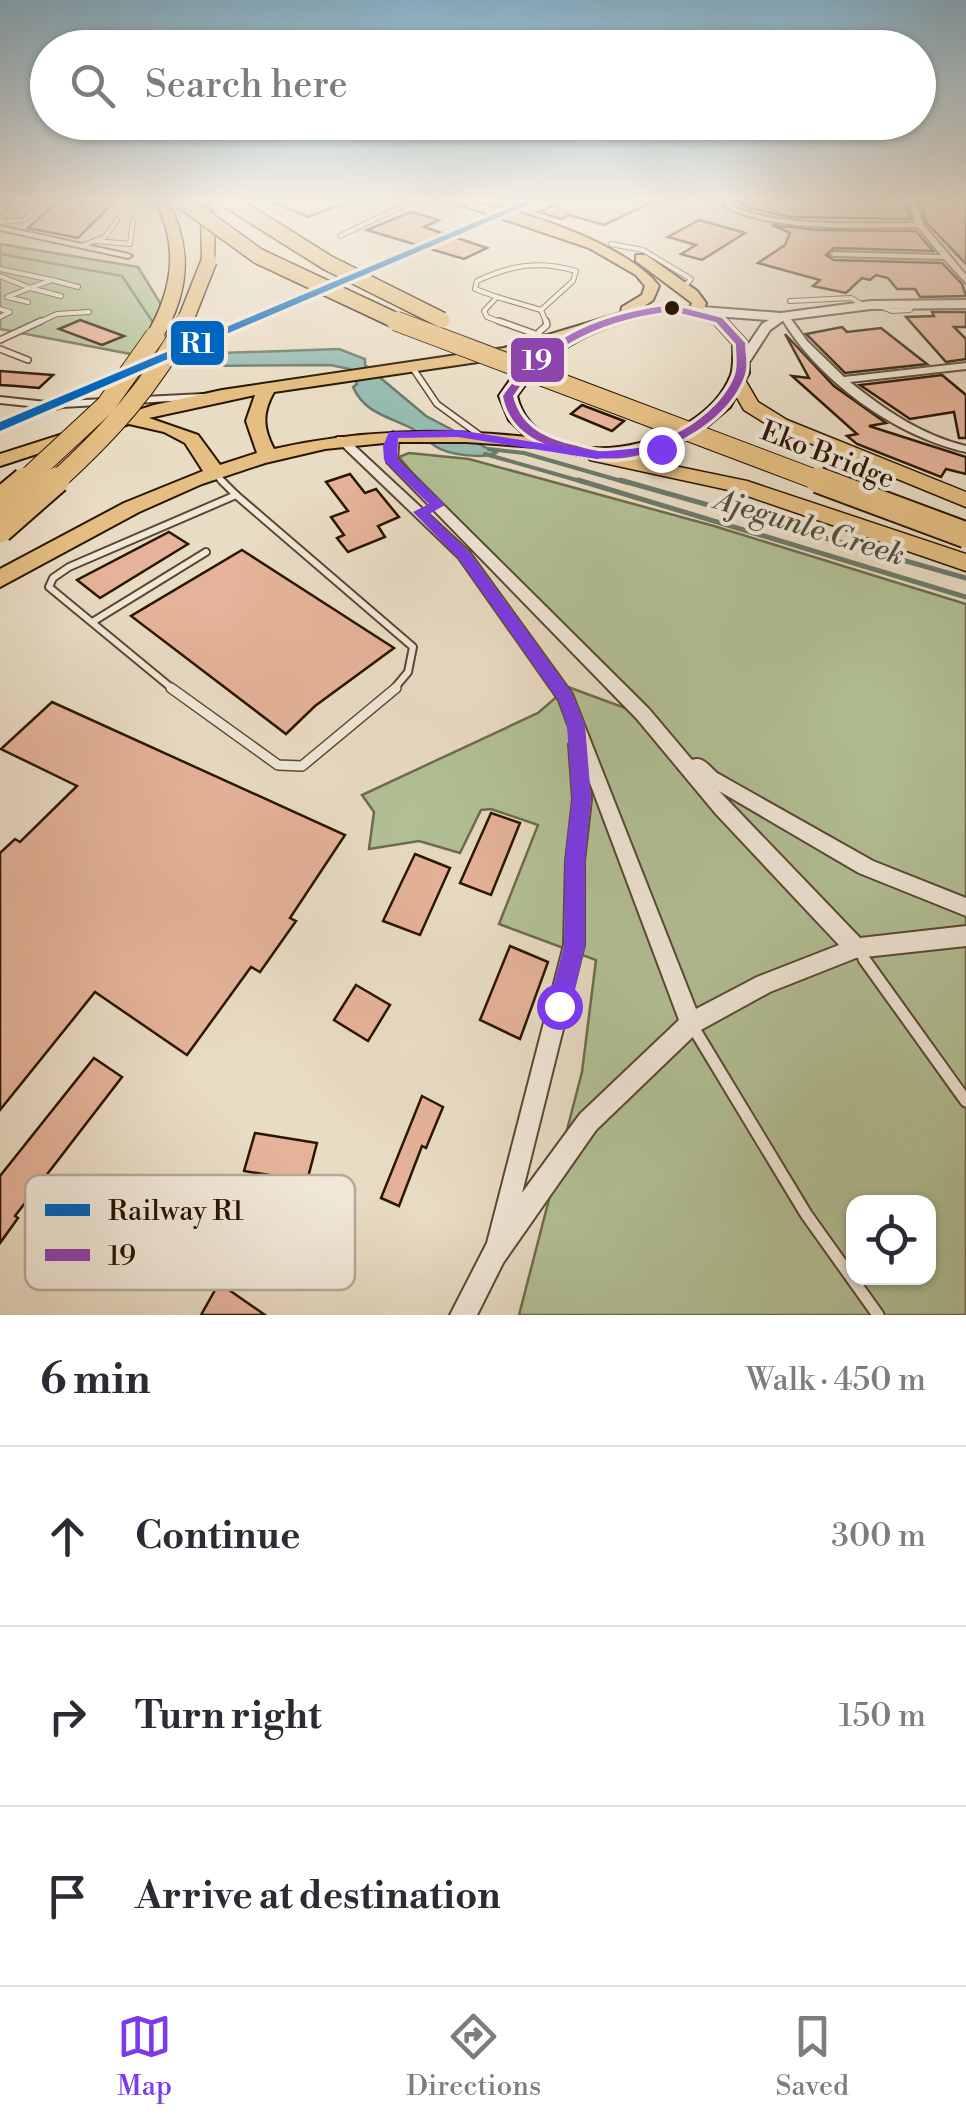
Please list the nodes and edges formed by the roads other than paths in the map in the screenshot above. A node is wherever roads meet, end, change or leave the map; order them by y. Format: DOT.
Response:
graph roads {
  1 [pos="180,262"];
  2 [pos="209,262"];
  3 [pos="271,262"];
  4 [pos="327,262"];
  5 [pos="626,262"];
  6 [pos="647,262"];
  7 [pos="0,269"];
  8 [pos="0,276"];
  9 [pos="52,280"];
  10 [pos="78,287"];
  11 [pos="30,288"];
  12 [pos="61,296"];
  13 [pos="498,297"];
  14 [pos="2,298"];
  15 [pos="790,301"];
  16 [pos="28,302"];
  17 [pos="966,304"];
  18 [pos="871,306"];
  19 [pos="0,309"];
  20 [pos="541,310"];
  21 [pos="699,310"];
  22 [pos="89,312"];
  23 [pos="0,317"];
  24 [pos="783,317"];
  25 [pos="616,319"];
  26 [pos="588,330"];
  27 [pos="546,336"];
  28 [pos="0,340"];
  29 [pos="0,349"];
  30 [pos="746,358"];
  31 [pos="28,360"];
  32 [pos="966,366"];
  33 [pos="412,368"];
  34 [pos="846,379"];
  35 [pos="737,382"];
  36 [pos="268,389"];
  37 [pos="222,396"];
  38 [pos="0,400"];
  39 [pos="48,404"];
  40 [pos="125,418"];
  41 [pos="393,434"];
  42 [pos="481,436"];
  43 [pos="340,440"];
  44 [pos="561,447"];
  45 [pos="966,448"];
  46 [pos="268,455"];
  47 [pos="597,456"];
  48 [pos="0,460"];
  49 [pos="214,472"];
  50 [pos="236,495"];
  51 [pos="966,500"];
  52 [pos="0,501"];
  53 [pos="438,505"];
  54 [pos="420,512"];
  55 [pos="966,522"];
  56 [pos="0,530"];
  57 [pos="966,535"];
  58 [pos="206,552"];
  59 [pos="966,563"];
  60 [pos="0,579"];
  61 [pos="94,621"];
  62 [pos="643,714"];
  63 [pos="576,725"];
  64 [pos="966,906"];
  65 [pos="966,936"];
  66 [pos="856,948"];
  67 [pos="691,1023"];
  68 [pos="966,1101"];
  69 [pos="494,1254"];
  70 [pos="464,1315"];
  71 [pos="878,1315"];
  1 -- 52 [label="highway, bridge"];
  2 -- 56 [label="highway, bridge"];
  3 -- 57 [label="highway, Eko Bridge, bridge"];
  4 -- 55 [label="highway, Eko Bridge, bridge"];
  5 -- 25 [label="main road"];
  6 -- 21 [label="main road"];
  7 -- 9 [label="lane"];
  8 -- 11 [label="lane"];
  9 -- 10 [label="lane"];
  9 -- 11 [label="lane"];
  11 -- 12 [label="lane"];
  11 -- 14 [label="lane"];
  13 -- 20 [label="lane"];
  13 -- 20 [label="lane"];
  13 -- 27 [label="lane"];
  14 -- 16 [label="lane"];
  15 -- 18 [label="lane"];
  17 -- 18 [label="street"];
  18 -- 24 [label="street"];
  19 -- 23 [label="lane"];
  20 -- 27 [label="lane"];
  21 -- 24 [label="street"];
  21 -- 25 [label="main road"];
  21 -- 30 [label="main road"];
  22 -- 28 [label="lane"];
  24 -- 30 [label="street"];
  24 -- 34 [label="street"];
  25 -- 26 [label="main road"];
  26 -- 27 [label="main road"];
  26 -- 44 [label="main road"];
  27 -- 33 [label="main road"];
  29 -- 31 [label="lane"];
  30 -- 35 [label="main road"];
  32 -- 34 [label="street"];
  33 -- 36 [label="main road"];
  33 -- 42 [label="lane"];
  34 -- 45 [label="street"];
  35 -- 47 [label="main road"];
  35 -- 51 [label="highway"];
  36 -- 37 [label="main road"];
  36 -- 46 [label="main road"];
  37 -- 39 [label="street"];
  37 -- 40 [label="main road"];
  38 -- 39 [label="street"];
  39 -- 40 [label="street"];
  40 -- 48 [label="main road"];
  40 -- 49 [label="main road"];
  41 -- 42 [label="main road"];
  41 -- 43 [label="main road"];
  41 -- 53 [label="street"];
  42 -- 44 [label="main road"];
  43 -- 46 [label="main road"];
  43 -- 54 [label="street"];
  44 -- 47 [label="main road"];
  46 -- 49 [label="main road"];
  47 -- 59 [label="highway"];
  49 -- 50 [label="lane"];
  49 -- 60 [label="main road"];
  50 -- 61 [label="lane"];
  50 -- 61 [label="lane"];
  53 -- 54 [label="street"];
  53 -- 62 [label="street"];
  54 -- 63 [label="street"];
  58 -- 61 [label="lane"];
  62 -- 64 [label="street"];
  62 -- 66 [label="street"];
  63 -- 67 [label="street"];
  63 -- 69 [label="street"];
  65 -- 66 [label="street"];
  66 -- 67 [label="street"];
  66 -- 68 [label="lane"];
  67 -- 69 [label="street"];
  67 -- 71 [label="lane"];
  69 -- 70 [label="street"];
}
